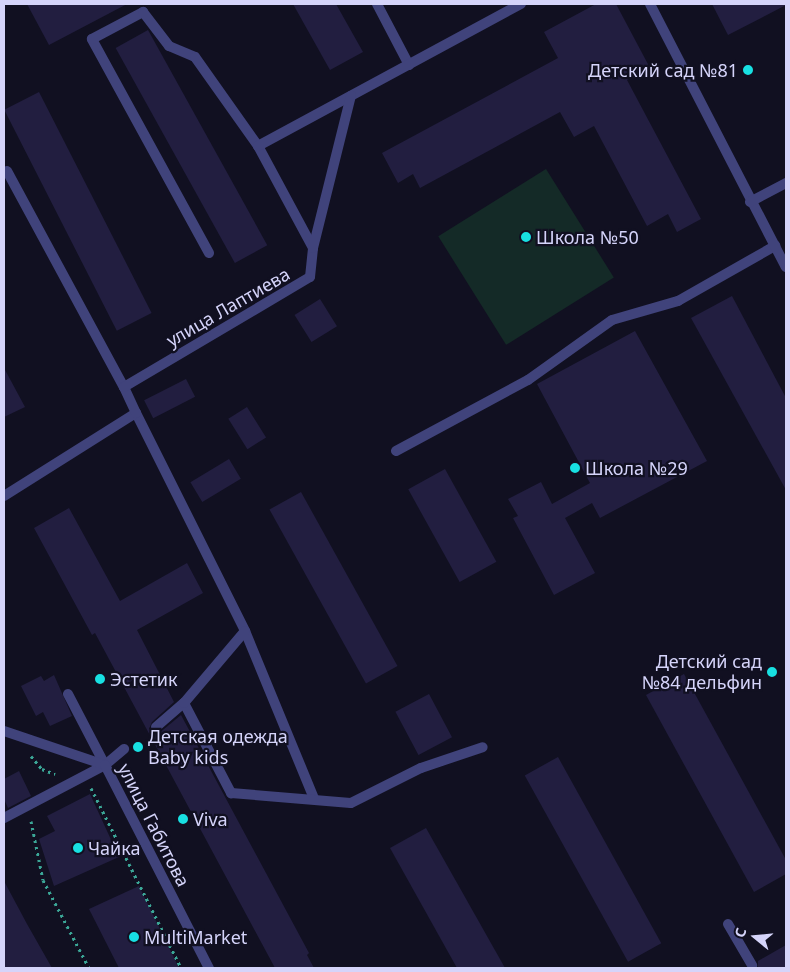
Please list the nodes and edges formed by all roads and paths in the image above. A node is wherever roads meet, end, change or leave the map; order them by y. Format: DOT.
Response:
graph roads {
  1 [pos="377,4"];
  2 [pos="521,4"];
  3 [pos="650,4"];
  4 [pos="140,8"];
  5 [pos="409,65"];
  6 [pos="351,96"];
  7 [pos="258,146"];
  8 [pos="7,171"];
  9 [pos="786,182"];
  10 [pos="750,202"];
  11 [pos="775,246"];
  12 [pos="313,248"];
  13 [pos="209,254"];
  14 [pos="786,267"];
  15 [pos="124,387"];
  16 [pos="136,413"];
  17 [pos="396,451"];
  18 [pos="4,496"];
  19 [pos="245,631"];
  20 [pos="68,694"];
  21 [pos="184,703"];
  22 [pos="156,727"];
  23 [pos="4,731"];
  24 [pos="483,746"];
  25 [pos="124,749"];
  26 [pos="28,754"];
  27 [pos="104,765"];
  28 [pos="73,780"];
  29 [pos="314,798"];
  30 [pos="28,806"];
  31 [pos="4,818"];
  32 [pos="728,924"];
  33 [pos="752,965"];
  34 [pos="89,968"];
  35 [pos="181,968"];
  36 [pos="209,968"];
  1 -- 5 [label="street"];
  2 -- 5 [label="street"];
  3 -- 10 [label="street"];
  4 -- 7 [label="street"];
  4 -- 13 [label="street"];
  5 -- 6 [label="street"];
  6 -- 7 [label="street"];
  6 -- 12 [label="street, улица Лаптиева"];
  7 -- 12 [label="street"];
  8 -- 15 [label="street"];
  9 -- 10 [label="street"];
  10 -- 11 [label="street"];
  11 -- 14 [label="street"];
  11 -- 17 [label="street"];
  12 -- 15 [label="street, улица Лаптиева"];
  15 -- 16 [label="street"];
  16 -- 18 [label="street"];
  16 -- 19 [label="street"];
  19 -- 21 [label="street"];
  19 -- 29 [label="street"];
  20 -- 27 [label="street"];
  21 -- 22 [label="street"];
  21 -- 29 [label="street"];
  23 -- 27 [label="street, улица Габитова"];
  24 -- 29 [label="street"];
  25 -- 27 [label="street"];
  26 -- 28 [label="path"];
  27 -- 28 [label="street"];
  27 -- 36 [label="street, улица Габитова"];
  28 -- 30 [label="street"];
  28 -- 35 [label="path"];
  30 -- 31 [label="street"];
  30 -- 34 [label="path"];
  32 -- 33 [label="street"];
}
